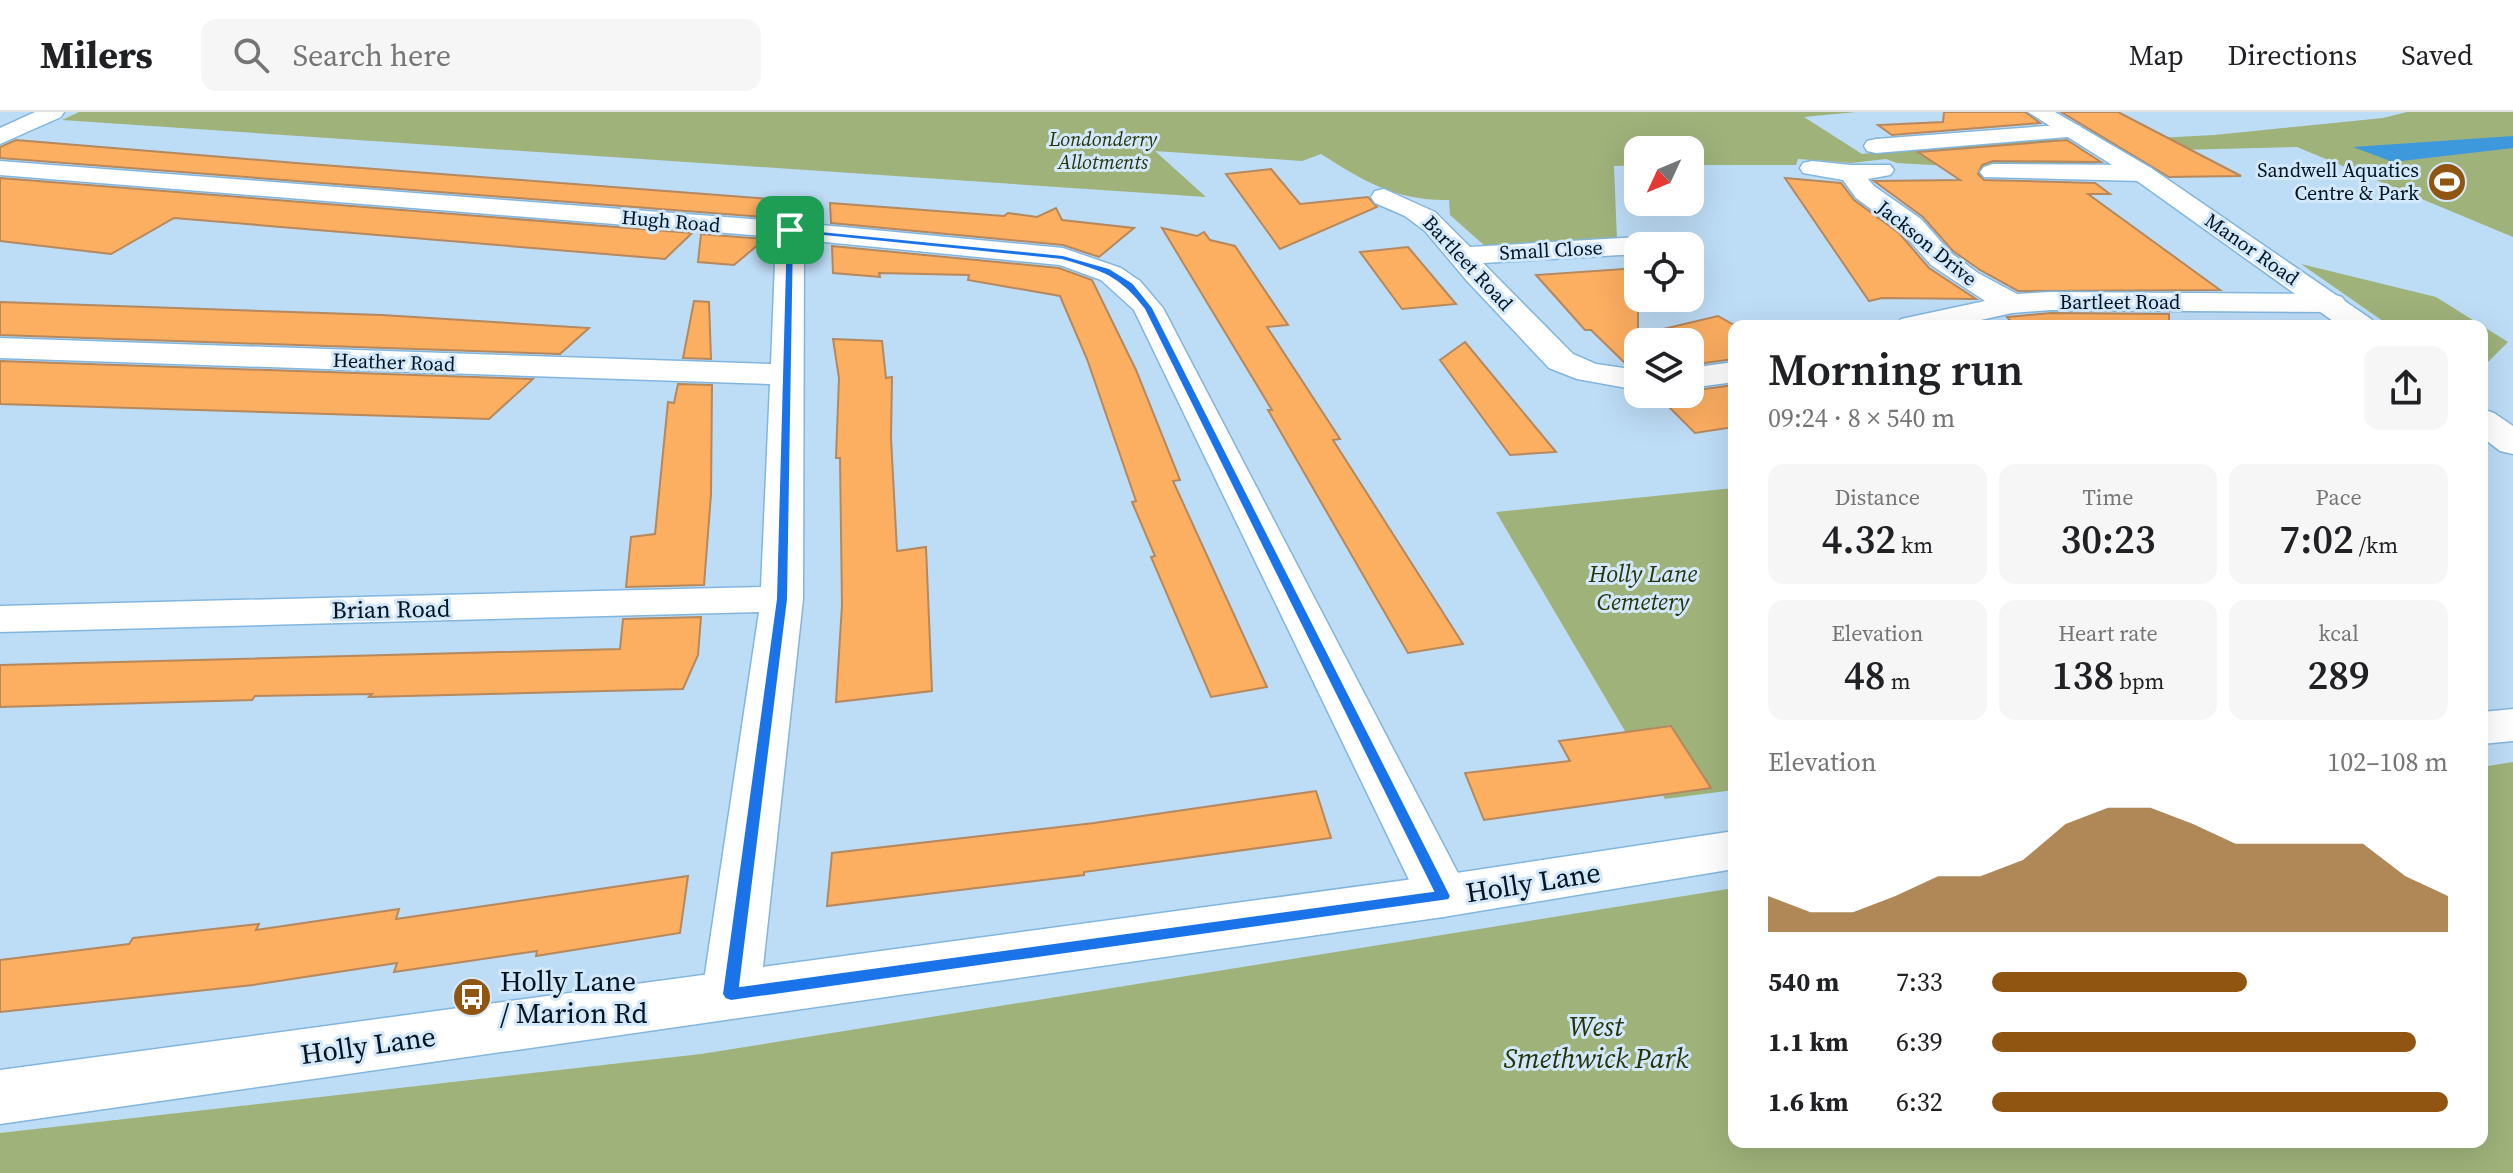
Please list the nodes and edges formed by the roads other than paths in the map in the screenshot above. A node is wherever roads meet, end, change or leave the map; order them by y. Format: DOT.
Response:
graph roads {
  1 [pos="53,112"];
  2 [pos="2039,112"];
  3 [pos="2072,131"];
  4 [pos="0,137"];
  5 [pos="0,168"];
  6 [pos="1812,168"];
  7 [pos="1993,172"];
  8 [pos="1851,173"];
  9 [pos="2142,173"];
  10 [pos="1384,197"];
  11 [pos="790,230"];
  12 [pos="1624,241"];
  13 [pos="1463,256"];
  14 [pos="2331,303"];
  15 [pos="2012,304"];
  16 [pos="1946,320"];
  17 [pos="2352,320"];
  18 [pos="0,348"];
  19 [pos="1728,373"];
  20 [pos="788,375"];
  21 [pos="1704,376"];
  22 [pos="1624,378"];
  23 [pos="2488,424"];
  24 [pos="2513,443"];
  25 [pos="782,599"];
  26 [pos="0,619"];
  27 [pos="2513,725"];
  28 [pos="2488,727"];
  29 [pos="1728,851"];
  30 [pos="1443,896"];
  31 [pos="731,994"];
  32 [pos="0,1097"];
  1 -- 4 [label="street"];
  2 -- 3 [label="street, Manor Road"];
  3 -- 8 [label="street, Jackson Drive"];
  3 -- 9 [label="street, Manor Road"];
  5 -- 11 [label="street, Hugh Road"];
  6 -- 8 [label="street, Jackson Drive"];
  7 -- 9 [label="street"];
  8 -- 15 [label="street, Jackson Drive"];
  9 -- 14 [label="street, Manor Road"];
  10 -- 13 [label="street, Bartleet Road"];
  11 -- 20 [label="street"];
  11 -- 30 [label="street, Hugh Road"];
  12 -- 13 [label="street, Small Close"];
  13 -- 22 [label="street, Bartleet Road"];
  14 -- 15 [label="street, Bartleet Road"];
  14 -- 17 [label="street, Manor Road"];
  15 -- 16 [label="street, Bartleet Road"];
  18 -- 20 [label="street, Heather Road"];
  19 -- 21 [label="street"];
  20 -- 25 [label="street"];
  23 -- 24 [label="street"];
  25 -- 26 [label="street, Brian Road"];
  25 -- 31 [label="street"];
  27 -- 28 [label="street"];
  29 -- 30 [label="street, Holly Lane"];
  30 -- 31 [label="street, Holly Lane"];
  31 -- 32 [label="street, Holly Lane"];
}
